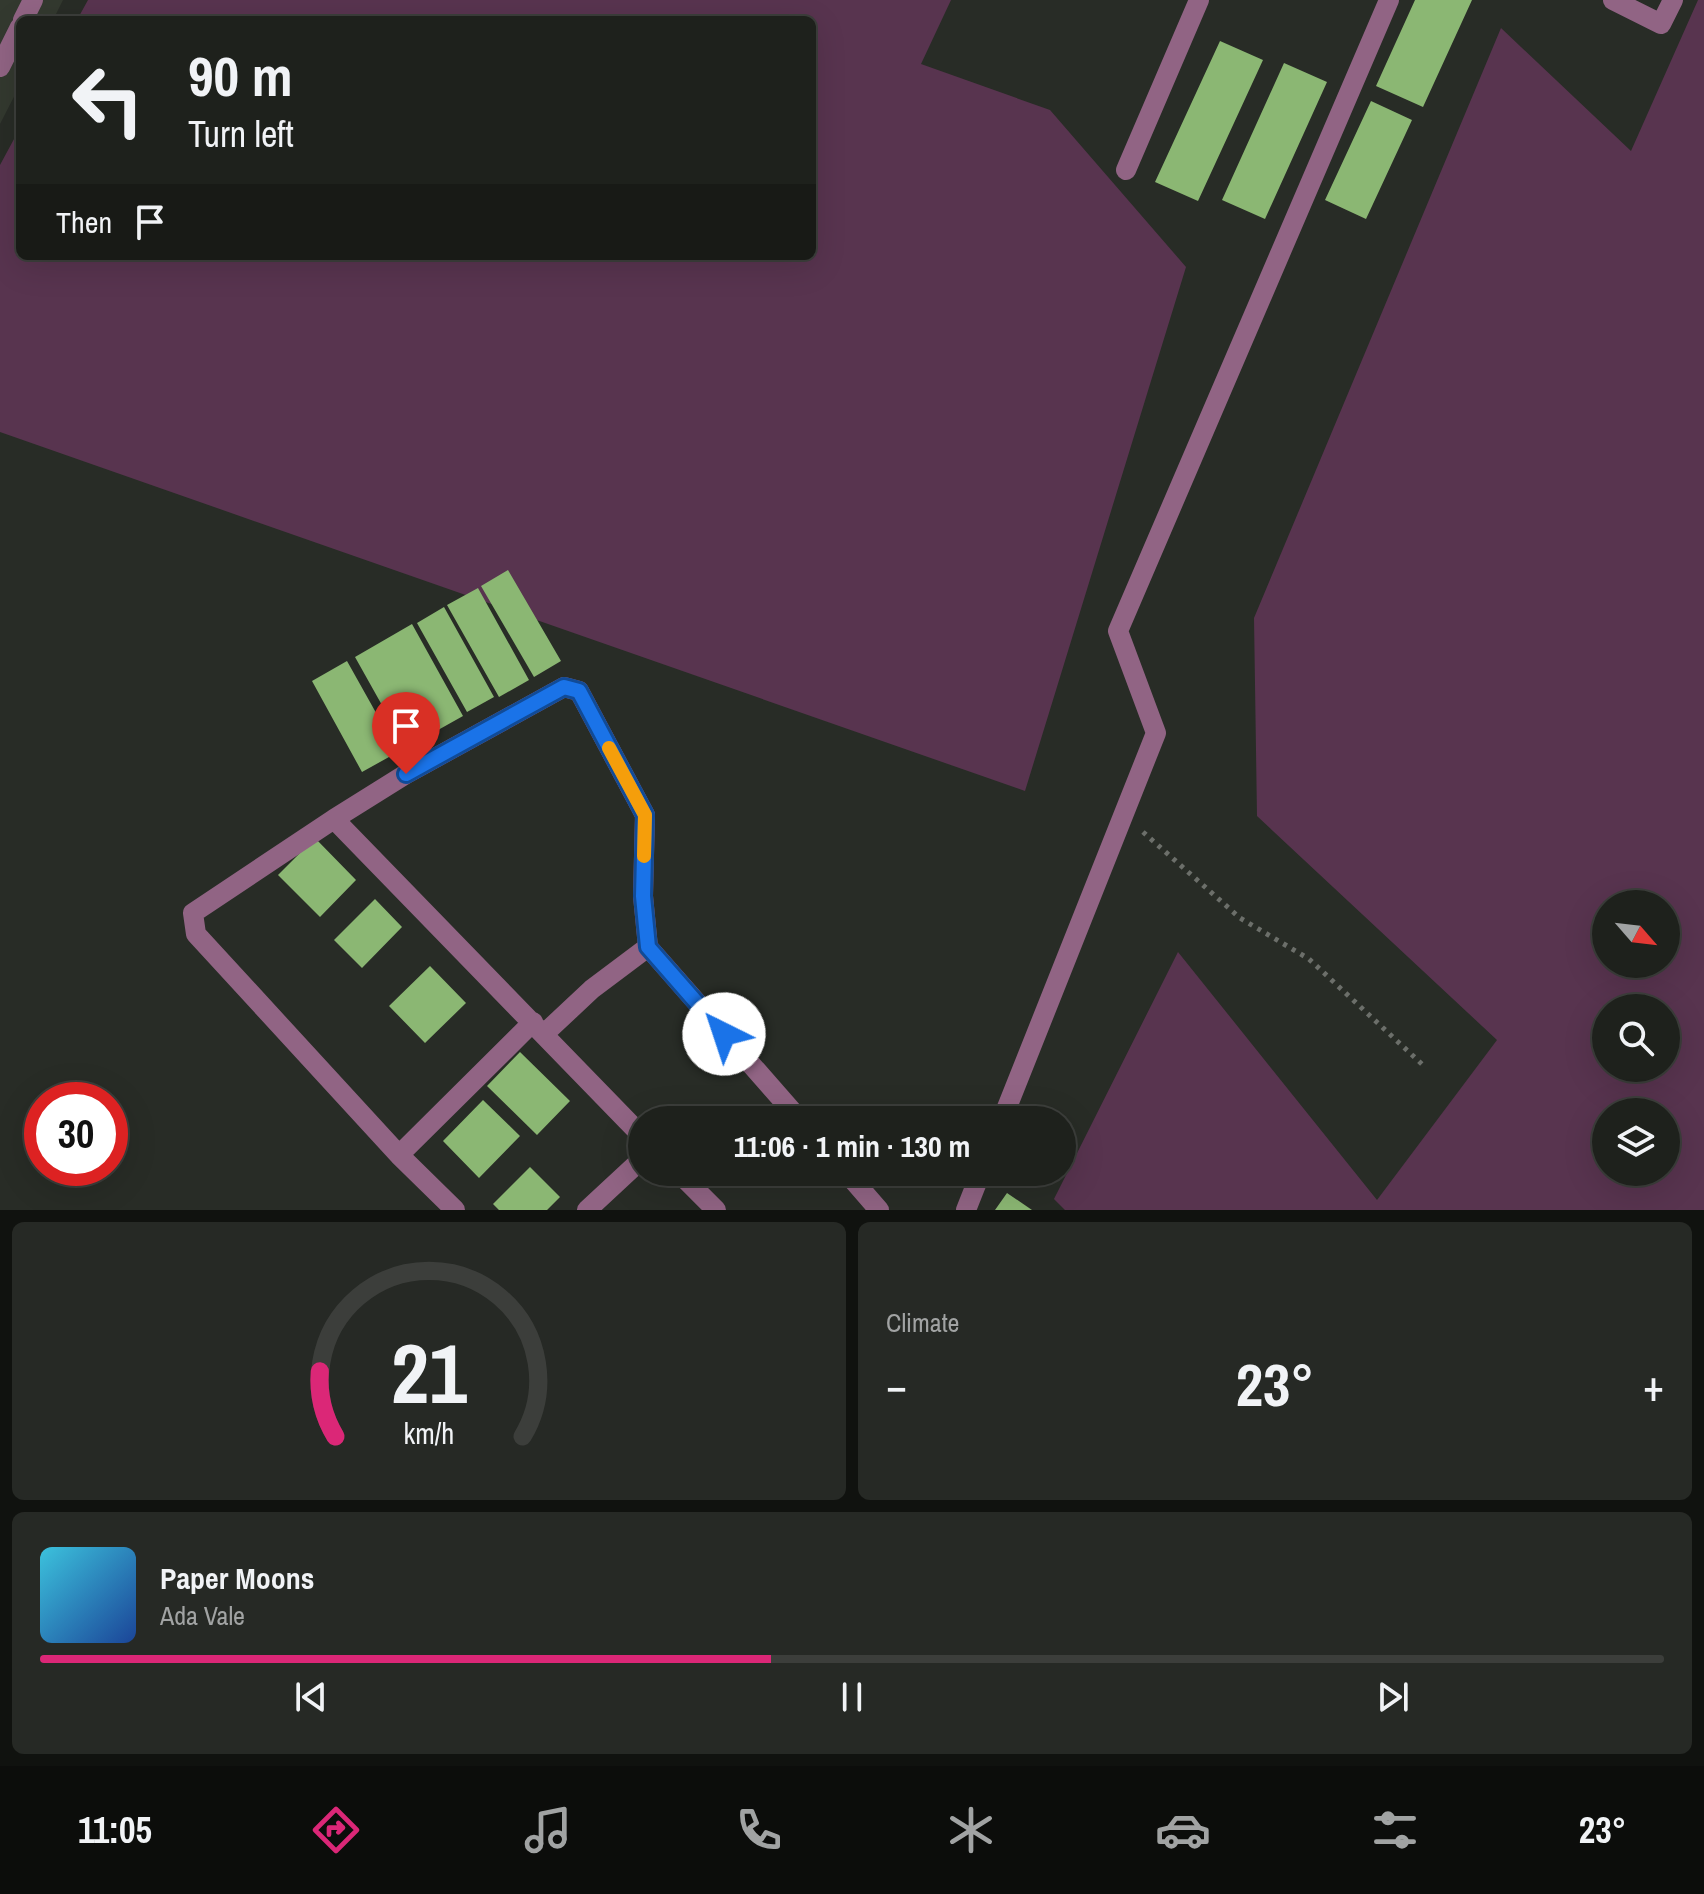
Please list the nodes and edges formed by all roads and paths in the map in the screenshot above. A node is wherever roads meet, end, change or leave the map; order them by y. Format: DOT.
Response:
graph roads {
  1 [pos="1199,0"];
  2 [pos="1389,0"];
  3 [pos="1613,0"];
  4 [pos="1673,0"];
  5 [pos="16,35"];
  6 [pos="0,67"];
  7 [pos="1126,170"];
  8 [pos="1124,816"];
  9 [pos="334,819"];
  10 [pos="648,947"];
  11 [pos="538,1028"];
  12 [pos="1425,1067"];
  13 [pos="788,1106"];
  14 [pos="1008,1106"];
  15 [pos="628,1121"];
  16 [pos="399,1155"];
  17 [pos="628,1172"];
  18 [pos="692,1186"];
  19 [pos="858,1186"];
  20 [pos="975,1186"];
  21 [pos="455,1210"];
  22 [pos="587,1210"];
  23 [pos="716,1210"];
  24 [pos="879,1210"];
  25 [pos="966,1210"];
  1 -- 7 [label="street"];
  2 -- 8 [label="street"];
  3 -- 4 [label="street"];
  5 -- 6 [label="street"];
  8 -- 12 [label="path"];
  8 -- 14 [label="street"];
  9 -- 10 [label="street"];
  9 -- 11 [label="street"];
  9 -- 16 [label="street"];
  10 -- 11 [label="street"];
  10 -- 13 [label="street"];
  11 -- 15 [label="street"];
  11 -- 16 [label="street"];
  16 -- 21 [label="street"];
  17 -- 22 [label="street"];
  18 -- 23 [label="street"];
  19 -- 24 [label="street"];
  20 -- 25 [label="street"];
}
